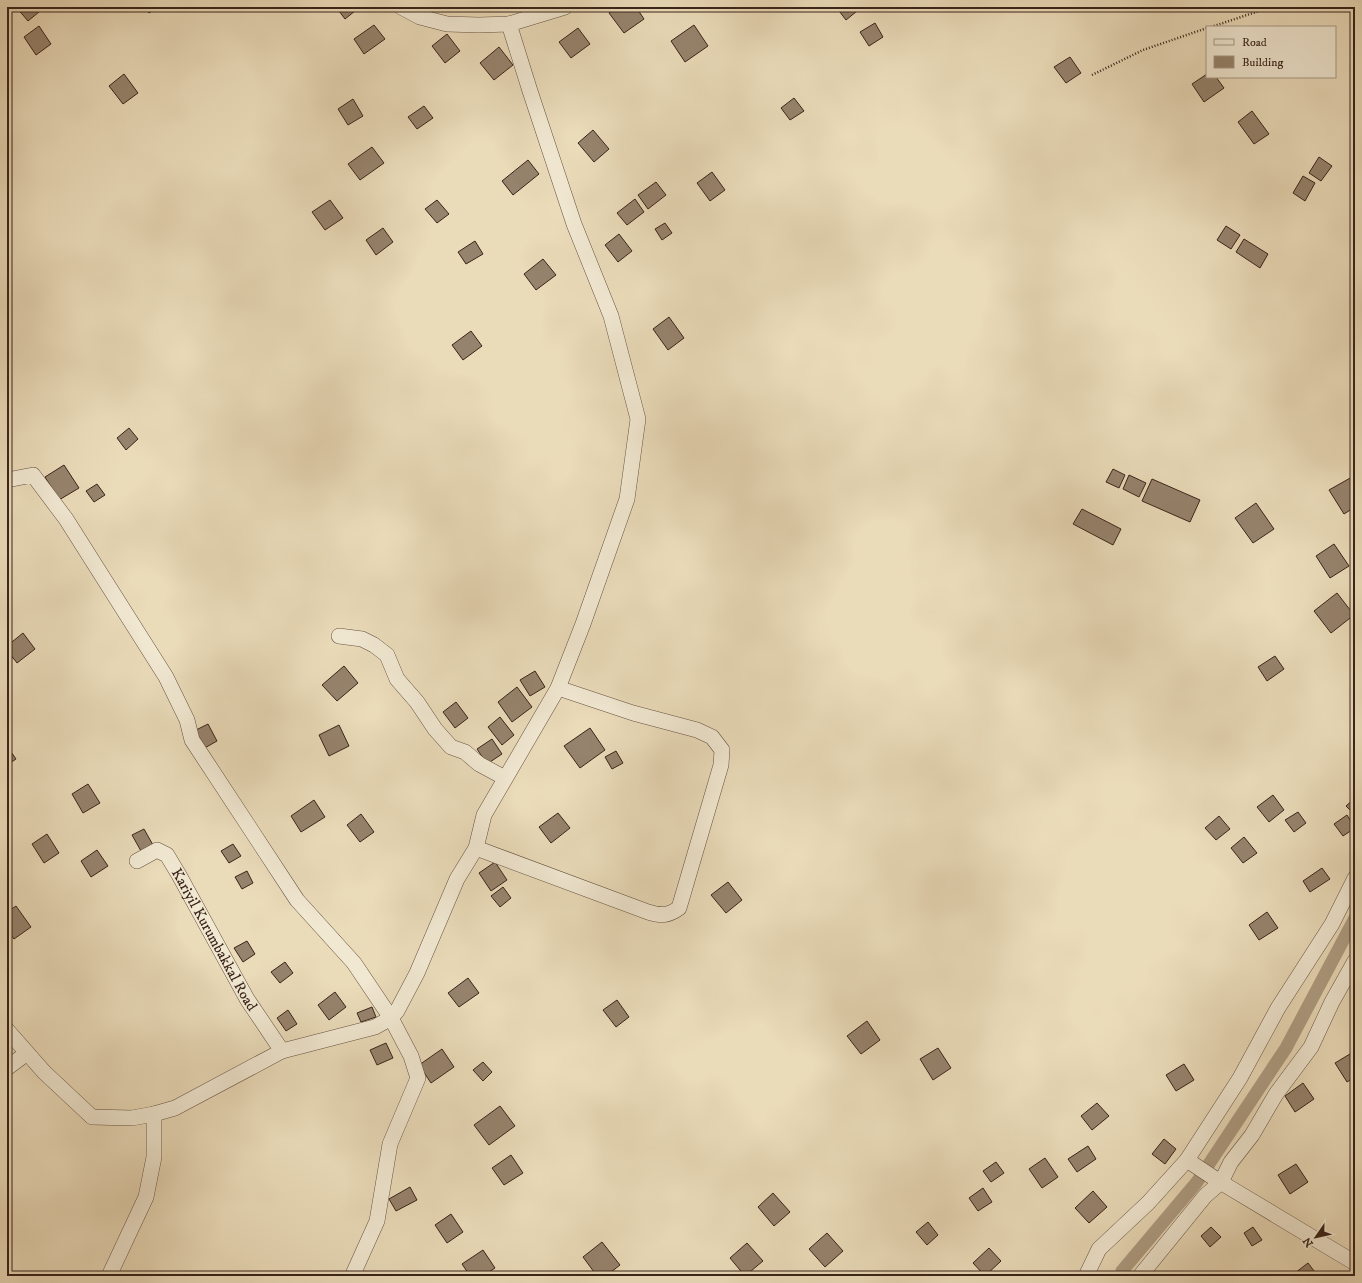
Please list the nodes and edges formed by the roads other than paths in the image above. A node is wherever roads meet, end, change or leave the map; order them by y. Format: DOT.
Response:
graph roads {
  1 [pos="401,7"];
  2 [pos="565,7"];
  3 [pos="509,24"];
  4 [pos="7,480"];
  5 [pos="339,636"];
  6 [pos="558,688"];
  7 [pos="506,778"];
  8 [pos="476,848"];
  9 [pos="137,861"];
  10 [pos="1355,878"];
  11 [pos="1355,961"];
  12 [pos="391,1018"];
  13 [pos="7,1030"];
  14 [pos="282,1051"];
  15 [pos="27,1053"];
  16 [pos="7,1068"];
  17 [pos="154,1114"];
  18 [pos="1187,1160"];
  19 [pos="1219,1181"];
  20 [pos="1355,1263"];
  21 [pos="109,1276"];
  22 [pos="354,1276"];
  23 [pos="1086,1276"];
  24 [pos="1140,1276"];
  1 -- 3 [label="street"];
  2 -- 3 [label="street"];
  3 -- 6 [label="street"];
  4 -- 12 [label="street"];
  5 -- 7 [label="street"];
  6 -- 7 [label="street"];
  6 -- 8 [label="street"];
  7 -- 8 [label="street"];
  8 -- 12 [label="street"];
  9 -- 14 [label="street, Kariyil Kurumbakkal Road"];
  10 -- 18 [label="street"];
  11 -- 19 [label="street"];
  12 -- 14 [label="street"];
  12 -- 22 [label="street"];
  13 -- 15 [label="street"];
  14 -- 17 [label="street"];
  15 -- 16 [label="street"];
  15 -- 17 [label="street"];
  17 -- 21 [label="street"];
  18 -- 19 [label="street"];
  18 -- 23 [label="street"];
  19 -- 20 [label="street"];
  19 -- 24 [label="street"];
}
